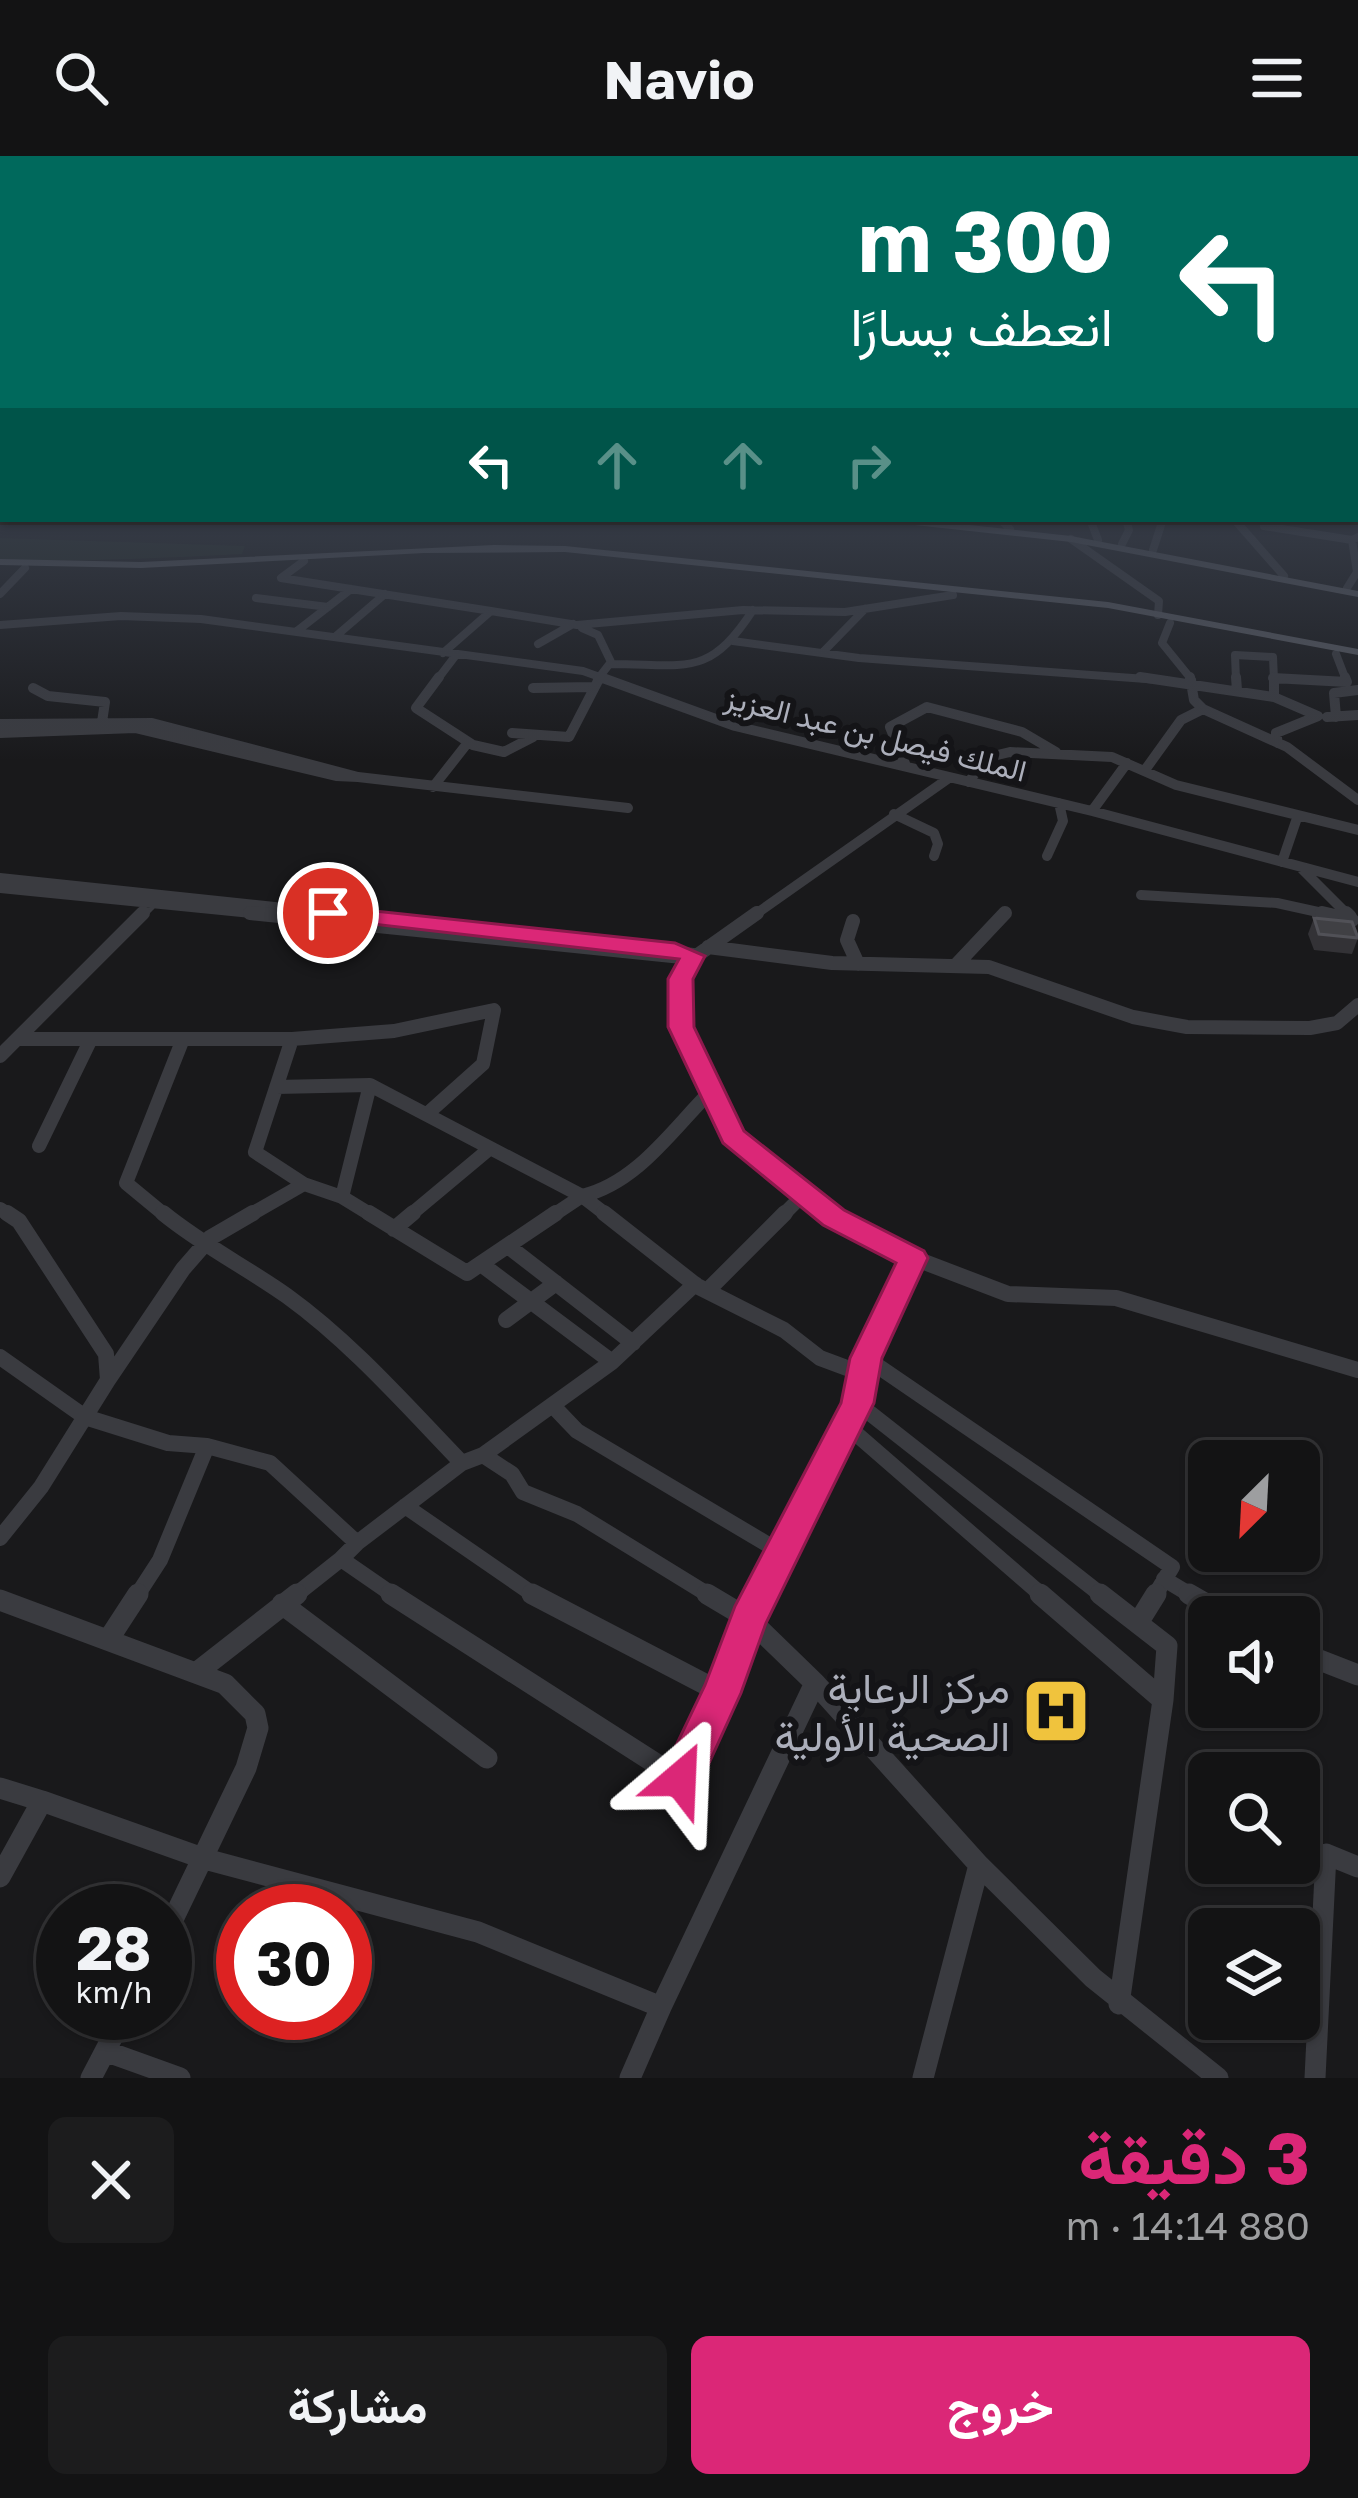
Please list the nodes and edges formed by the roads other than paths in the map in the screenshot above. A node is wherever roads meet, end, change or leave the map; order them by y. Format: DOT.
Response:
graph roads {
  1 [pos="305,582"];
  2 [pos="829,582"];
  3 [pos="881,582"];
  4 [pos="1132,582"];
  5 [pos="1309,582"];
  6 [pos="1315,582"];
  7 [pos="351,589"];
  8 [pos="1354,590"];
  9 [pos="386,594"];
  10 [pos="952,595"];
  11 [pos="256,598"];
  12 [pos="328,607"];
  13 [pos="865,609"];
  14 [pos="491,610"];
  15 [pos="754,610"];
  16 [pos="1158,615"];
  17 [pos="119,620"];
  18 [pos="1170,622"];
  19 [pos="575,625"];
  20 [pos="0,629"];
  21 [pos="297,631"];
  22 [pos="336,636"];
  23 [pos="733,641"];
  24 [pos="538,644"];
  25 [pos="824,651"];
  26 [pos="442,653"];
  27 [pos="1336,654"];
  28 [pos="456,655"];
  29 [pos="1358,655"];
  30 [pos="611,664"];
  31 [pos="600,675"];
  32 [pos="1274,678"];
  33 [pos="1195,686"];
  34 [pos="1354,686"];
  35 [pos="592,687"];
  36 [pos="33,688"];
  37 [pos="533,688"];
  38 [pos="1237,690"];
  39 [pos="1274,697"];
  40 [pos="1203,709"];
  41 [pos="1358,715"];
  42 [pos="1318,716"];
  43 [pos="1336,717"];
  44 [pos="102,722"];
  45 [pos="0,728"];
  46 [pos="512,733"];
  47 [pos="532,737"];
  48 [pos="1278,743"];
  49 [pos="466,745"];
  50 [pos="1056,752"];
  51 [pos="1127,763"];
  52 [pos="906,766"];
  53 [pos="1145,770"];
  54 [pos="358,777"];
  55 [pos="949,778"];
  56 [pos="969,782"];
  57 [pos="433,787"];
  58 [pos="1358,800"];
  59 [pos="1059,803"];
  60 [pos="628,808"];
  61 [pos="1092,811"];
  62 [pos="894,814"];
  63 [pos="1297,818"];
  64 [pos="1358,830"];
  65 [pos="934,856"];
  66 [pos="1047,856"];
  67 [pos="1282,862"];
  68 [pos="1298,866"];
  69 [pos="0,878"];
  70 [pos="1358,882"];
  71 [pos="0,888"];
  72 [pos="1141,895"];
  73 [pos="151,905"];
  74 [pos="1006,912"];
  75 [pos="853,921"];
  76 [pos="1355,922"];
  77 [pos="708,947"];
  78 [pos="693,956"];
  79 [pos="858,964"];
  80 [pos="956,965"];
  81 [pos="1358,1006"];
  82 [pos="21,1039"];
  83 [pos="91,1039"];
  84 [pos="183,1039"];
  85 [pos="292,1039"];
  86 [pos="0,1056"];
  87 [pos="370,1085"];
  88 [pos="276,1087"];
  89 [pos="710,1092"];
  90 [pos="427,1114"];
  91 [pos="39,1146"];
  92 [pos="488,1150"];
  93 [pos="304,1184"];
  94 [pos="803,1195"];
  95 [pos="582,1196"];
  96 [pos="342,1197"];
  97 [pos="0,1209"];
  98 [pos="394,1229"];
  99 [pos="203,1246"];
  100 [pos="508,1246"];
  101 [pos="913,1258"];
  102 [pos="481,1264"];
  103 [pos="556,1283"];
  104 [pos="701,1288"];
  105 [pos="532,1302"];
  106 [pos="506,1320"];
  107 [pos="633,1343"];
  108 [pos="0,1357"];
  109 [pos="612,1362"];
  110 [pos="864,1366"];
  111 [pos="1358,1370"];
  112 [pos="108,1380"];
  113 [pos="857,1403"];
  114 [pos="554,1407"];
  115 [pos="85,1417"];
  116 [pos="846,1425"];
  117 [pos="207,1446"];
  118 [pos="483,1455"];
  119 [pos="462,1463"];
  120 [pos="405,1506"];
  121 [pos="1,1536"];
  122 [pos="357,1543"];
  123 [pos="782,1553"];
  124 [pos="341,1559"];
  125 [pos="1164,1579"];
  126 [pos="1193,1596"];
  127 [pos="0,1600"];
  128 [pos="281,1604"];
  129 [pos="749,1619"];
  130 [pos="1138,1623"];
  131 [pos="107,1640"];
  132 [pos="1320,1660"];
  133 [pos="196,1673"];
  134 [pos="1358,1675"];
  135 [pos="815,1683"];
  136 [pos="722,1693"];
  137 [pos="1163,1700"];
  138 [pos="488,1758"];
  139 [pos="0,1788"];
  140 [pos="42,1801"];
  141 [pos="205,1859"];
  142 [pos="979,1865"];
  143 [pos="1358,1867"];
  144 [pos="0,1877"];
  145 [pos="192,1884"];
  146 [pos="1119,2004"];
  147 [pos="661,2007"];
  148 [pos="111,2040"];
  149 [pos="105,2051"];
  150 [pos="91,2078"];
  151 [pos="180,2078"];
  152 [pos="630,2078"];
  153 [pos="923,2078"];
  154 [pos="1219,2078"];
  155 [pos="1315,2078"];
  1 -- 7 [label="street"];
  2 -- 10 [label="main road"];
  3 -- 16 [label="main road"];
  4 -- 16 [label="street"];
  5 -- 8 [label="main road"];
  6 -- 8 [label="main road"];
  7 -- 9 [label="street"];
  7 -- 12 [label="street"];
  9 -- 14 [label="street"];
  9 -- 22 [label="street"];
  10 -- 13 [label="street"];
  10 -- 18 [label="main road"];
  11 -- 12 [label="street"];
  12 -- 21 [label="street"];
  13 -- 15 [label="street"];
  13 -- 25 [label="street"];
  14 -- 19 [label="street"];
  14 -- 26 [label="street"];
  15 -- 19 [label="street"];
  15 -- 23 [label="street"];
  16 -- 29 [label="main road"];
  17 -- 20 [label="street, الملك فيصل بن عبد العزيز"];
  17 -- 21 [label="street, الملك فيصل بن عبد العزيز"];
  17 -- 26 [label="street, الملك فيصل بن عبد العزيز"];
  18 -- 27 [label="main road"];
  18 -- 33 [label="street"];
  19 -- 24 [label="street"];
  19 -- 30 [label="street"];
  21 -- 22 [label="street, الملك فيصل بن عبد العزيز"];
  22 -- 26 [label="street, الملك فيصل بن عبد العزيز"];
  23 -- 25 [label="street"];
  23 -- 30 [label="street"];
  25 -- 33 [label="street"];
  26 -- 28 [label="street, الملك فيصل بن عبد العزيز"];
  27 -- 29 [label="main road"];
  27 -- 34 [label="street"];
  28 -- 31 [label="street, الملك فيصل بن عبد العزيز"];
  28 -- 49 [label="street"];
  30 -- 31 [label="street"];
  31 -- 35 [label="street"];
  31 -- 52 [label="street, الملك فيصل بن عبد العزيز"];
  32 -- 34 [label="street"];
  32 -- 38 [label="street"];
  32 -- 39 [label="street"];
  33 -- 38 [label="street"];
  33 -- 40 [label="street"];
  34 -- 43 [label="street"];
  35 -- 37 [label="street"];
  35 -- 47 [label="street"];
  36 -- 44 [label="street"];
  38 -- 39 [label="street"];
  39 -- 42 [label="street"];
  40 -- 48 [label="street"];
  40 -- 53 [label="street"];
  41 -- 43 [label="street"];
  42 -- 43 [label="street"];
  42 -- 48 [label="street"];
  44 -- 45 [label="street"];
  44 -- 54 [label="street"];
  45 -- 54 [label="street"];
  46 -- 47 [label="street"];
  47 -- 49 [label="street"];
  48 -- 58 [label="street"];
  49 -- 57 [label="street"];
  50 -- 51 [label="street"];
  50 -- 52 [label="street"];
  50 -- 56 [label="street"];
  51 -- 53 [label="street"];
  51 -- 61 [label="street"];
  52 -- 55 [label="street, الملك فيصل بن عبد العزيز"];
  53 -- 63 [label="street"];
  54 -- 57 [label="street"];
  55 -- 56 [label="street, الملك فيصل بن عبد العزيز"];
  55 -- 62 [label="street"];
  56 -- 59 [label="street, الملك فيصل بن عبد العزيز"];
  57 -- 60 [label="street"];
  59 -- 61 [label="street, الملك فيصل بن عبد العزيز"];
  59 -- 66 [label="street"];
  61 -- 67 [label="street, الملك فيصل بن عبد العزيز"];
  62 -- 65 [label="street"];
  62 -- 77 [label="street"];
  63 -- 64 [label="street"];
  63 -- 67 [label="street"];
  67 -- 68 [label="street, الملك فيصل بن عبد العزيز"];
  68 -- 70 [label="street, الملك فيصل بن عبد العزيز"];
  68 -- 76 [label="street"];
  69 -- 78 [label="street"];
  71 -- 73 [label="street"];
  72 -- 76 [label="street"];
  73 -- 78 [label="street"];
  73 -- 82 [label="street"];
  74 -- 80 [label="street"];
  75 -- 79 [label="street"];
  77 -- 78 [label="street"];
  77 -- 79 [label="street"];
  78 -- 89 [label="street"];
  79 -- 80 [label="street"];
  80 -- 81 [label="street"];
  82 -- 83 [label="street"];
  82 -- 86 [label="street"];
  83 -- 84 [label="street"];
  83 -- 91 [label="street"];
  84 -- 85 [label="street"];
  84 -- 99 [label="street"];
  85 -- 88 [label="street"];
  85 -- 90 [label="street"];
  87 -- 88 [label="street"];
  87 -- 90 [label="street"];
  87 -- 96 [label="street"];
  88 -- 93 [label="street"];
  89 -- 94 [label="street"];
  89 -- 95 [label="street"];
  90 -- 92 [label="street"];
  92 -- 95 [label="street"];
  92 -- 98 [label="street"];
  93 -- 96 [label="street"];
  93 -- 99 [label="street"];
  94 -- 101 [label="street"];
  94 -- 104 [label="street"];
  95 -- 100 [label="street"];
  95 -- 104 [label="street"];
  96 -- 98 [label="street"];
  97 -- 112 [label="street"];
  98 -- 102 [label="street"];
  99 -- 112 [label="street"];
  99 -- 119 [label="street"];
  100 -- 102 [label="street"];
  100 -- 103 [label="street"];
  101 -- 110 [label="street"];
  101 -- 111 [label="street"];
  102 -- 105 [label="street"];
  103 -- 105 [label="street"];
  103 -- 107 [label="street"];
  104 -- 107 [label="street"];
  104 -- 110 [label="street"];
  105 -- 106 [label="street"];
  105 -- 109 [label="street"];
  107 -- 109 [label="street"];
  108 -- 115 [label="street"];
  109 -- 114 [label="street"];
  110 -- 113 [label="street"];
  110 -- 125 [label="street"];
  112 -- 115 [label="street"];
  113 -- 116 [label="street"];
  113 -- 130 [label="street"];
  114 -- 118 [label="street"];
  114 -- 123 [label="street"];
  115 -- 117 [label="street"];
  115 -- 121 [label="street"];
  116 -- 123 [label="street"];
  116 -- 137 [label="street"];
  117 -- 122 [label="street"];
  117 -- 131 [label="street"];
  118 -- 119 [label="street"];
  118 -- 129 [label="street"];
  119 -- 120 [label="street"];
  120 -- 122 [label="street"];
  120 -- 136 [label="street"];
  122 -- 124 [label="street"];
  123 -- 129 [label="street"];
  124 -- 128 [label="street"];
  124 -- 136 [label="street"];
  125 -- 126 [label="street"];
  125 -- 130 [label="street"];
  127 -- 131 [label="street"];
  128 -- 133 [label="street"];
  128 -- 138 [label="street"];
  129 -- 135 [label="street"];
  129 -- 136 [label="street"];
  130 -- 137 [label="street"];
  131 -- 133 [label="street"];
  132 -- 134 [label="street"];
  133 -- 141 [label="street"];
  135 -- 142 [label="street"];
  135 -- 147 [label="street"];
  137 -- 146 [label="street"];
  139 -- 140 [label="street"];
  140 -- 141 [label="street"];
  140 -- 144 [label="street"];
  141 -- 145 [label="street"];
  141 -- 147 [label="street"];
  142 -- 146 [label="street"];
  142 -- 153 [label="street"];
  143 -- 155 [label="street"];
  146 -- 154 [label="street"];
  147 -- 152 [label="street"];
  148 -- 149 [label="street"];
  149 -- 150 [label="street"];
  149 -- 151 [label="street"];
}
